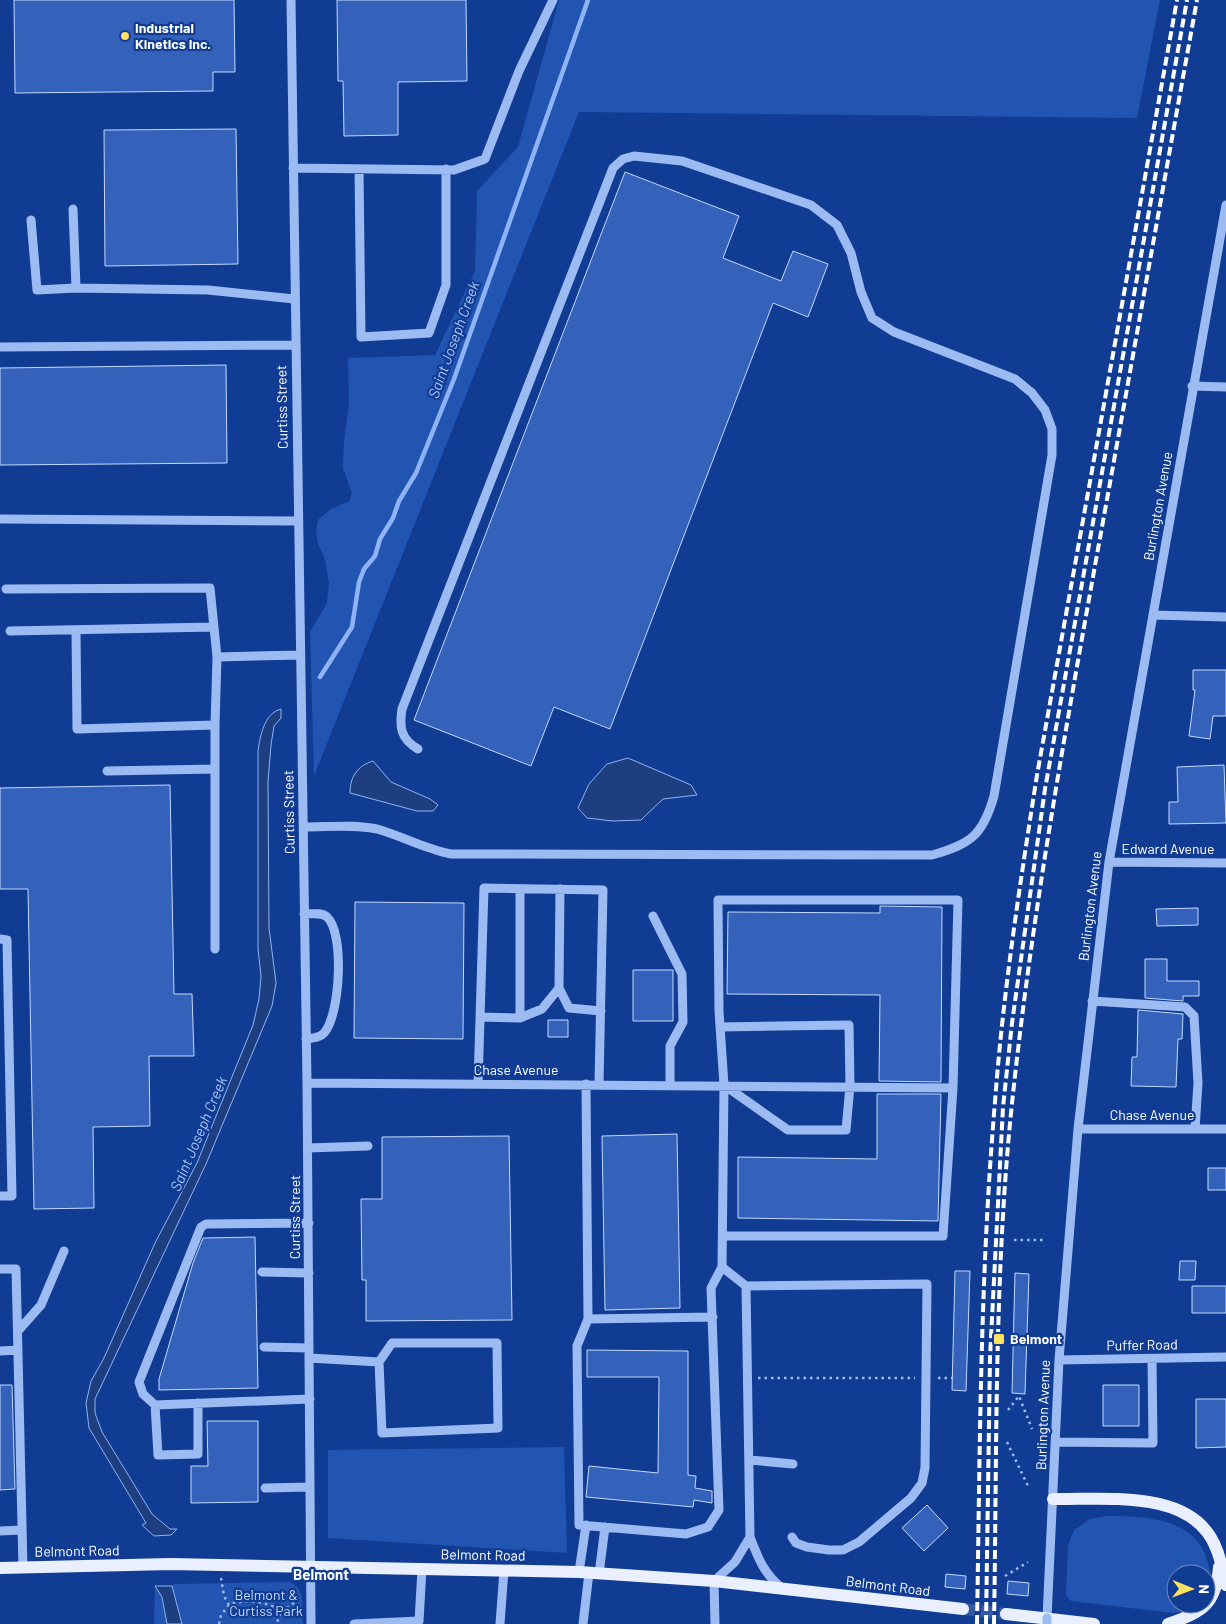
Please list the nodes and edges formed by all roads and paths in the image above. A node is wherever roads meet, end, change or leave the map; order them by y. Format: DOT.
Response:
graph roads {
  1 [pos="291,0"];
  2 [pos="553,0"];
  3 [pos="293,168"];
  4 [pos="359,169"];
  5 [pos="446,169"];
  6 [pos="1226,205"];
  7 [pos="73,209"];
  8 [pos="31,220"];
  9 [pos="76,288"];
  10 [pos="294,298"];
  11 [pos="295,345"];
  12 [pos="0,347"];
  13 [pos="1192,386"];
  14 [pos="1226,387"];
  15 [pos="0,519"];
  16 [pos="297,521"];
  17 [pos="6,589"];
  18 [pos="1153,615"];
  19 [pos="1226,617"];
  20 [pos="214,627"];
  21 [pos="76,630"];
  22 [pos="10,631"];
  23 [pos="300,656"];
  24 [pos="217,657"];
  25 [pos="215,725"];
  26 [pos="418,749"];
  27 [pos="215,769"];
  28 [pos="107,771"];
  29 [pos="304,827"];
  30 [pos="1109,862"];
  31 [pos="1226,863"];
  32 [pos="520,889"];
  33 [pos="560,889"];
  34 [pos="304,914"];
  35 [pos="654,916"];
  36 [pos="0,939"];
  37 [pos="215,949"];
  38 [pos="559,988"];
  39 [pos="1092,1001"];
  40 [pos="601,1011"];
  41 [pos="480,1017"];
  42 [pos="520,1018"];
  43 [pos="720,1027"];
  44 [pos="306,1039"];
  45 [pos="307,1083"];
  46 [pos="478,1084"];
  47 [pos="586,1084"];
  48 [pos="599,1084"];
  49 [pos="670,1085"];
  50 [pos="724,1085"];
  51 [pos="850,1086"];
  52 [pos="953,1088"];
  53 [pos="1078,1129"];
  54 [pos="1195,1129"];
  55 [pos="1226,1129"];
  56 [pos="368,1146"];
  57 [pos="308,1148"];
  58 [pos="0,1196"];
  59 [pos="309,1223"];
  60 [pos="723,1236"];
  61 [pos="1014,1240"];
  62 [pos="1045,1240"];
  63 [pos="64,1251"];
  64 [pos="722,1267"];
  65 [pos="0,1269"];
  66 [pos="262,1272"];
  67 [pos="309,1273"];
  68 [pos="746,1286"];
  69 [pos="713,1317"];
  70 [pos="588,1319"];
  71 [pos="18,1331"];
  72 [pos="264,1347"];
  73 [pos="309,1348"];
  74 [pos="18,1350"];
  75 [pos="0,1351"];
  76 [pos="1226,1357"];
  77 [pos="309,1358"];
  78 [pos="1152,1359"];
  79 [pos="1059,1360"];
  80 [pos="379,1362"];
  81 [pos="748,1378"];
  82 [pos="926,1378"];
  83 [pos="952,1378"];
  84 [pos="310,1399"];
  85 [pos="198,1403"];
  86 [pos="155,1405"];
  87 [pos="1008,1410"];
  88 [pos="1032,1429"];
  89 [pos="1007,1442"];
  90 [pos="1056,1442"];
  91 [pos="750,1460"];
  92 [pos="793,1464"];
  93 [pos="310,1487"];
  94 [pos="265,1488"];
  95 [pos="1030,1488"];
  96 [pos="1053,1499"];
  97 [pos="586,1525"];
  98 [pos="605,1527"];
  99 [pos="22,1530"];
  100 [pos="0,1531"];
  101 [pos="750,1537"];
  102 [pos="792,1537"];
  103 [pos="1219,1560"];
  104 [pos="1028,1562"];
  105 [pos="221,1565"];
  106 [pos="311,1566"];
  107 [pos="0,1568"];
  108 [pos="23,1568"];
  109 [pos="422,1569"];
  110 [pos="504,1570"];
  111 [pos="589,1573"];
  112 [pos="1005,1576"];
  113 [pos="714,1581"];
  114 [pos="1226,1585"];
  115 [pos="783,1588"];
  116 [pos="299,1593"];
  117 [pos="229,1605"];
  118 [pos="963,1609"];
  119 [pos="281,1612"];
  120 [pos="1006,1614"];
  121 [pos="1047,1621"];
  122 [pos="219,1624"];
  123 [pos="276,1624"];
  124 [pos="311,1624"];
  125 [pos="354,1624"];
  126 [pos="500,1624"];
  127 [pos="583,1624"];
  128 [pos="715,1624"];
  129 [pos="1094,1624"];
  130 [pos="1168,1624"];
  1 -- 3 [label="street, Curtiss Street"];
  2 -- 5 [label="street"];
  3 -- 4 [label="street"];
  3 -- 10 [label="street, Curtiss Street"];
  4 -- 5 [label="street"];
  4 -- 5 [label="street"];
  6 -- 13 [label="street, Burlington Avenue"];
  7 -- 9 [label="street"];
  8 -- 9 [label="street"];
  9 -- 10 [label="street"];
  10 -- 11 [label="street, Curtiss Street"];
  11 -- 12 [label="street"];
  11 -- 16 [label="street, Curtiss Street"];
  13 -- 14 [label="street"];
  13 -- 18 [label="street, Burlington Avenue"];
  15 -- 16 [label="street"];
  16 -- 23 [label="street, Curtiss Street"];
  17 -- 20 [label="street"];
  18 -- 19 [label="street"];
  18 -- 30 [label="street, Burlington Avenue"];
  20 -- 21 [label="street"];
  20 -- 24 [label="street"];
  21 -- 22 [label="street"];
  21 -- 25 [label="street"];
  23 -- 24 [label="street"];
  23 -- 29 [label="street, Curtiss Street"];
  24 -- 25 [label="street"];
  25 -- 27 [label="street"];
  26 -- 29 [label="street"];
  27 -- 28 [label="street"];
  27 -- 37 [label="street"];
  29 -- 34 [label="street, Curtiss Street"];
  30 -- 31 [label="street, Edward Avenue"];
  30 -- 39 [label="street, Burlington Avenue"];
  32 -- 33 [label="street"];
  32 -- 41 [label="street"];
  32 -- 42 [label="street"];
  33 -- 38 [label="street"];
  33 -- 40 [label="street"];
  34 -- 44 [label="street, Curtiss Street"];
  34 -- 44 [label="street"];
  35 -- 49 [label="street"];
  36 -- 58 [label="street"];
  38 -- 40 [label="street"];
  38 -- 42 [label="street"];
  39 -- 53 [label="street, Burlington Avenue"];
  39 -- 54 [label="street"];
  40 -- 48 [label="street"];
  41 -- 42 [label="street"];
  41 -- 46 [label="street"];
  43 -- 50 [label="street"];
  43 -- 51 [label="street"];
  43 -- 52 [label="street"];
  44 -- 45 [label="street, Curtiss Street"];
  45 -- 46 [label="street, Chase Avenue"];
  45 -- 57 [label="street, Curtiss Street"];
  46 -- 47 [label="street, Chase Avenue"];
  47 -- 48 [label="street, Chase Avenue"];
  47 -- 70 [label="street"];
  48 -- 49 [label="street, Chase Avenue"];
  49 -- 50 [label="street, Chase Avenue"];
  50 -- 51 [label="street, Chase Avenue"];
  50 -- 51 [label="street"];
  50 -- 60 [label="street"];
  51 -- 52 [label="street, Chase Avenue"];
  52 -- 60 [label="street"];
  53 -- 54 [label="street, Chase Avenue"];
  53 -- 79 [label="street, Burlington Avenue"];
  54 -- 55 [label="street, Chase Avenue"];
  56 -- 57 [label="street"];
  57 -- 59 [label="street, Curtiss Street"];
  59 -- 67 [label="street, Curtiss Street"];
  59 -- 86 [label="street"];
  60 -- 64 [label="street"];
  61 -- 62 [label="path"];
  63 -- 71 [label="street"];
  64 -- 68 [label="street"];
  64 -- 69 [label="street"];
  65 -- 71 [label="street"];
  66 -- 67 [label="street"];
  67 -- 73 [label="street, Curtiss Street"];
  68 -- 81 [label="street"];
  68 -- 82 [label="street"];
  69 -- 70 [label="street"];
  69 -- 98 [label="street"];
  70 -- 97 [label="street"];
  71 -- 74 [label="street"];
  72 -- 73 [label="street"];
  73 -- 77 [label="street, Curtiss Street"];
  74 -- 75 [label="street"];
  74 -- 99 [label="street"];
  76 -- 78 [label="street, Puffer Road"];
  77 -- 80 [label="street"];
  77 -- 84 [label="street, Curtiss Street"];
  78 -- 79 [label="street, Puffer Road"];
  78 -- 90 [label="street"];
  79 -- 90 [label="street, Burlington Avenue"];
  80 -- 80 [label="street"];
  81 -- 82 [label="path"];
  81 -- 91 [label="street"];
  82 -- 83 [label="path"];
  82 -- 102 [label="street"];
  84 -- 85 [label="street"];
  84 -- 93 [label="street, Curtiss Street"];
  85 -- 86 [label="street"];
  85 -- 86 [label="street"];
  87 -- 88 [label="path"];
  89 -- 95 [label="path"];
  90 -- 96 [label="street, Burlington Avenue"];
  91 -- 92 [label="street"];
  91 -- 101 [label="street"];
  93 -- 94 [label="street"];
  93 -- 106 [label="street, Curtiss Street"];
  96 -- 103 [label="main road"];
  96 -- 121 [label="street, Burlington Avenue"];
  97 -- 98 [label="street"];
  97 -- 111 [label="street"];
  98 -- 111 [label="street"];
  99 -- 100 [label="street"];
  99 -- 108 [label="street"];
  101 -- 113 [label="street"];
  101 -- 115 [label="street"];
  103 -- 114 [label="main road"];
  103 -- 130 [label="main road"];
  104 -- 112 [label="path"];
  105 -- 106 [label="main road, Belmont Road"];
  105 -- 108 [label="main road, Belmont Road"];
  105 -- 117 [label="path"];
  106 -- 109 [label="main road, Belmont Road"];
  106 -- 124 [label="street, Curtiss Street"];
  107 -- 108 [label="main road, Belmont Road"];
  109 -- 110 [label="main road, Belmont Road"];
  109 -- 125 [label="street"];
  110 -- 111 [label="main road, Belmont Road"];
  110 -- 126 [label="street"];
  111 -- 113 [label="main road, Belmont Road"];
  111 -- 127 [label="street"];
  113 -- 115 [label="main road, Belmont Road"];
  113 -- 128 [label="street"];
  115 -- 118 [label="main road, Belmont Road"];
  116 -- 119 [label="path"];
  117 -- 119 [label="path"];
  117 -- 122 [label="path"];
  119 -- 123 [label="path"];
  120 -- 129 [label="main road"];
}
